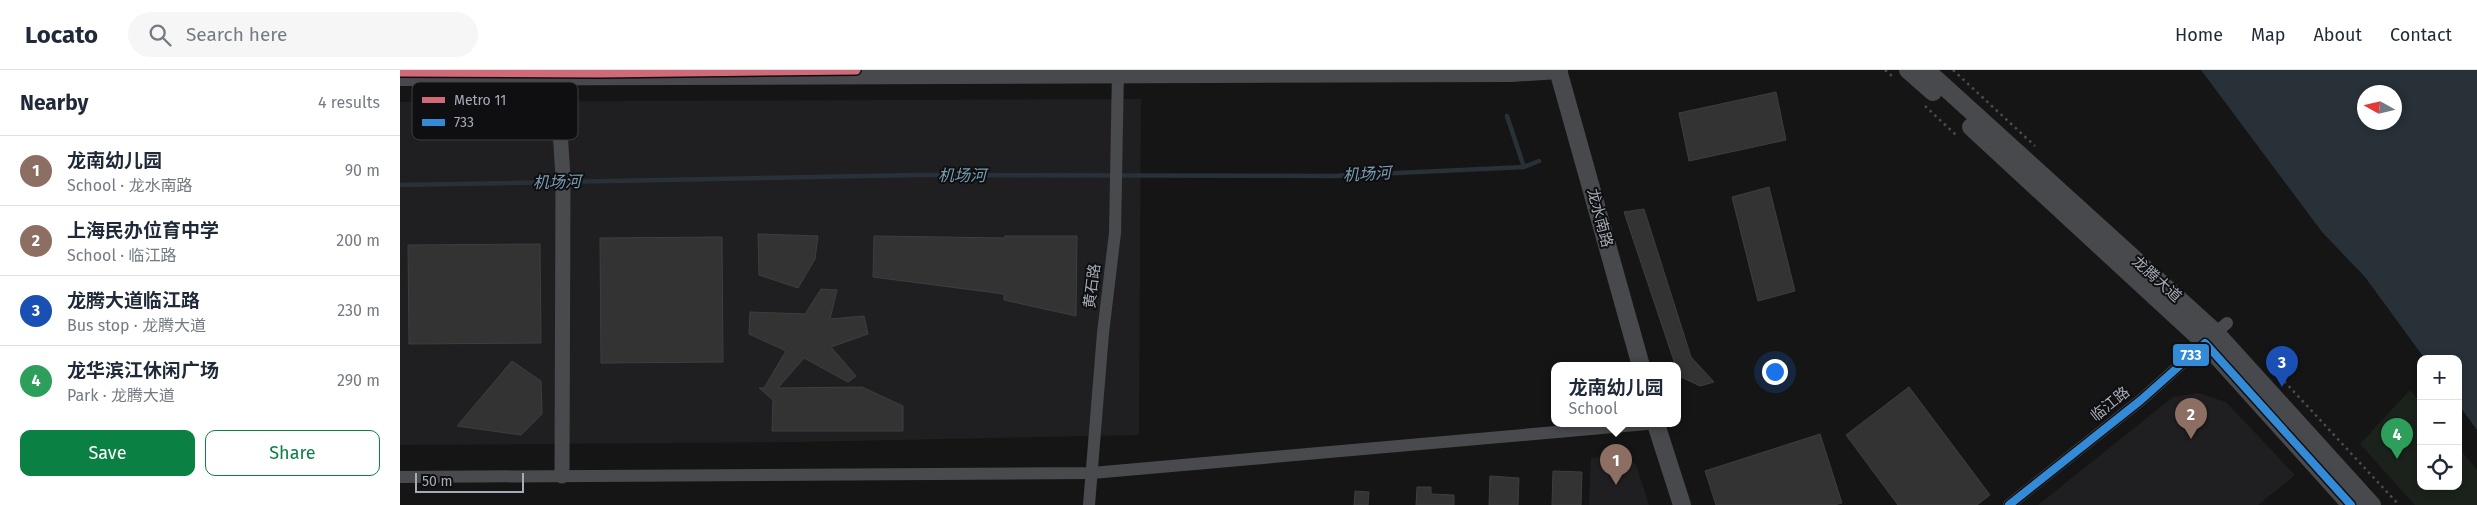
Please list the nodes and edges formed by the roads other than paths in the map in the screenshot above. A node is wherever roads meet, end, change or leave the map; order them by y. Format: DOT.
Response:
graph roads {
  1 [pos="1559,70"];
  2 [pos="1908,70"];
  3 [pos="1926,70"];
  4 [pos="1118,72"];
  5 [pos="556,74"];
  6 [pos="400,77"];
  7 [pos="560,140"];
  8 [pos="2216,333"];
  9 [pos="1640,362"];
  10 [pos="1613,427"];
  11 [pos="1657,427"];
  12 [pos="1092,473"];
  13 [pos="562,476"];
  14 [pos="400,477"];
  15 [pos="1089,505"];
  16 [pos="1682,505"];
  17 [pos="2009,505"];
  18 [pos="2351,505"];
  19 [pos="2372,505"];
  1 -- 4 [label="main road"];
  1 -- 9 [label="main road, 龙水南路"];
  2 -- 8 [label="main road, 龙腾大道"];
  3 -- 8 [label="main road, 龙腾大道"];
  4 -- 5 [label="main road"];
  4 -- 12 [label="street, 黄石路"];
  5 -- 6 [label="main road"];
  7 -- 13 [label="street"];
  8 -- 17 [label="street, 临江路"];
  8 -- 18 [label="main road, 龙腾大道"];
  8 -- 19 [label="main road, 龙腾大道"];
  10 -- 12 [label="street"];
  11 -- 16 [label="main road"];
  12 -- 13 [label="street"];
  12 -- 15 [label="street, 黄石路"];
  13 -- 14 [label="street"];
}
